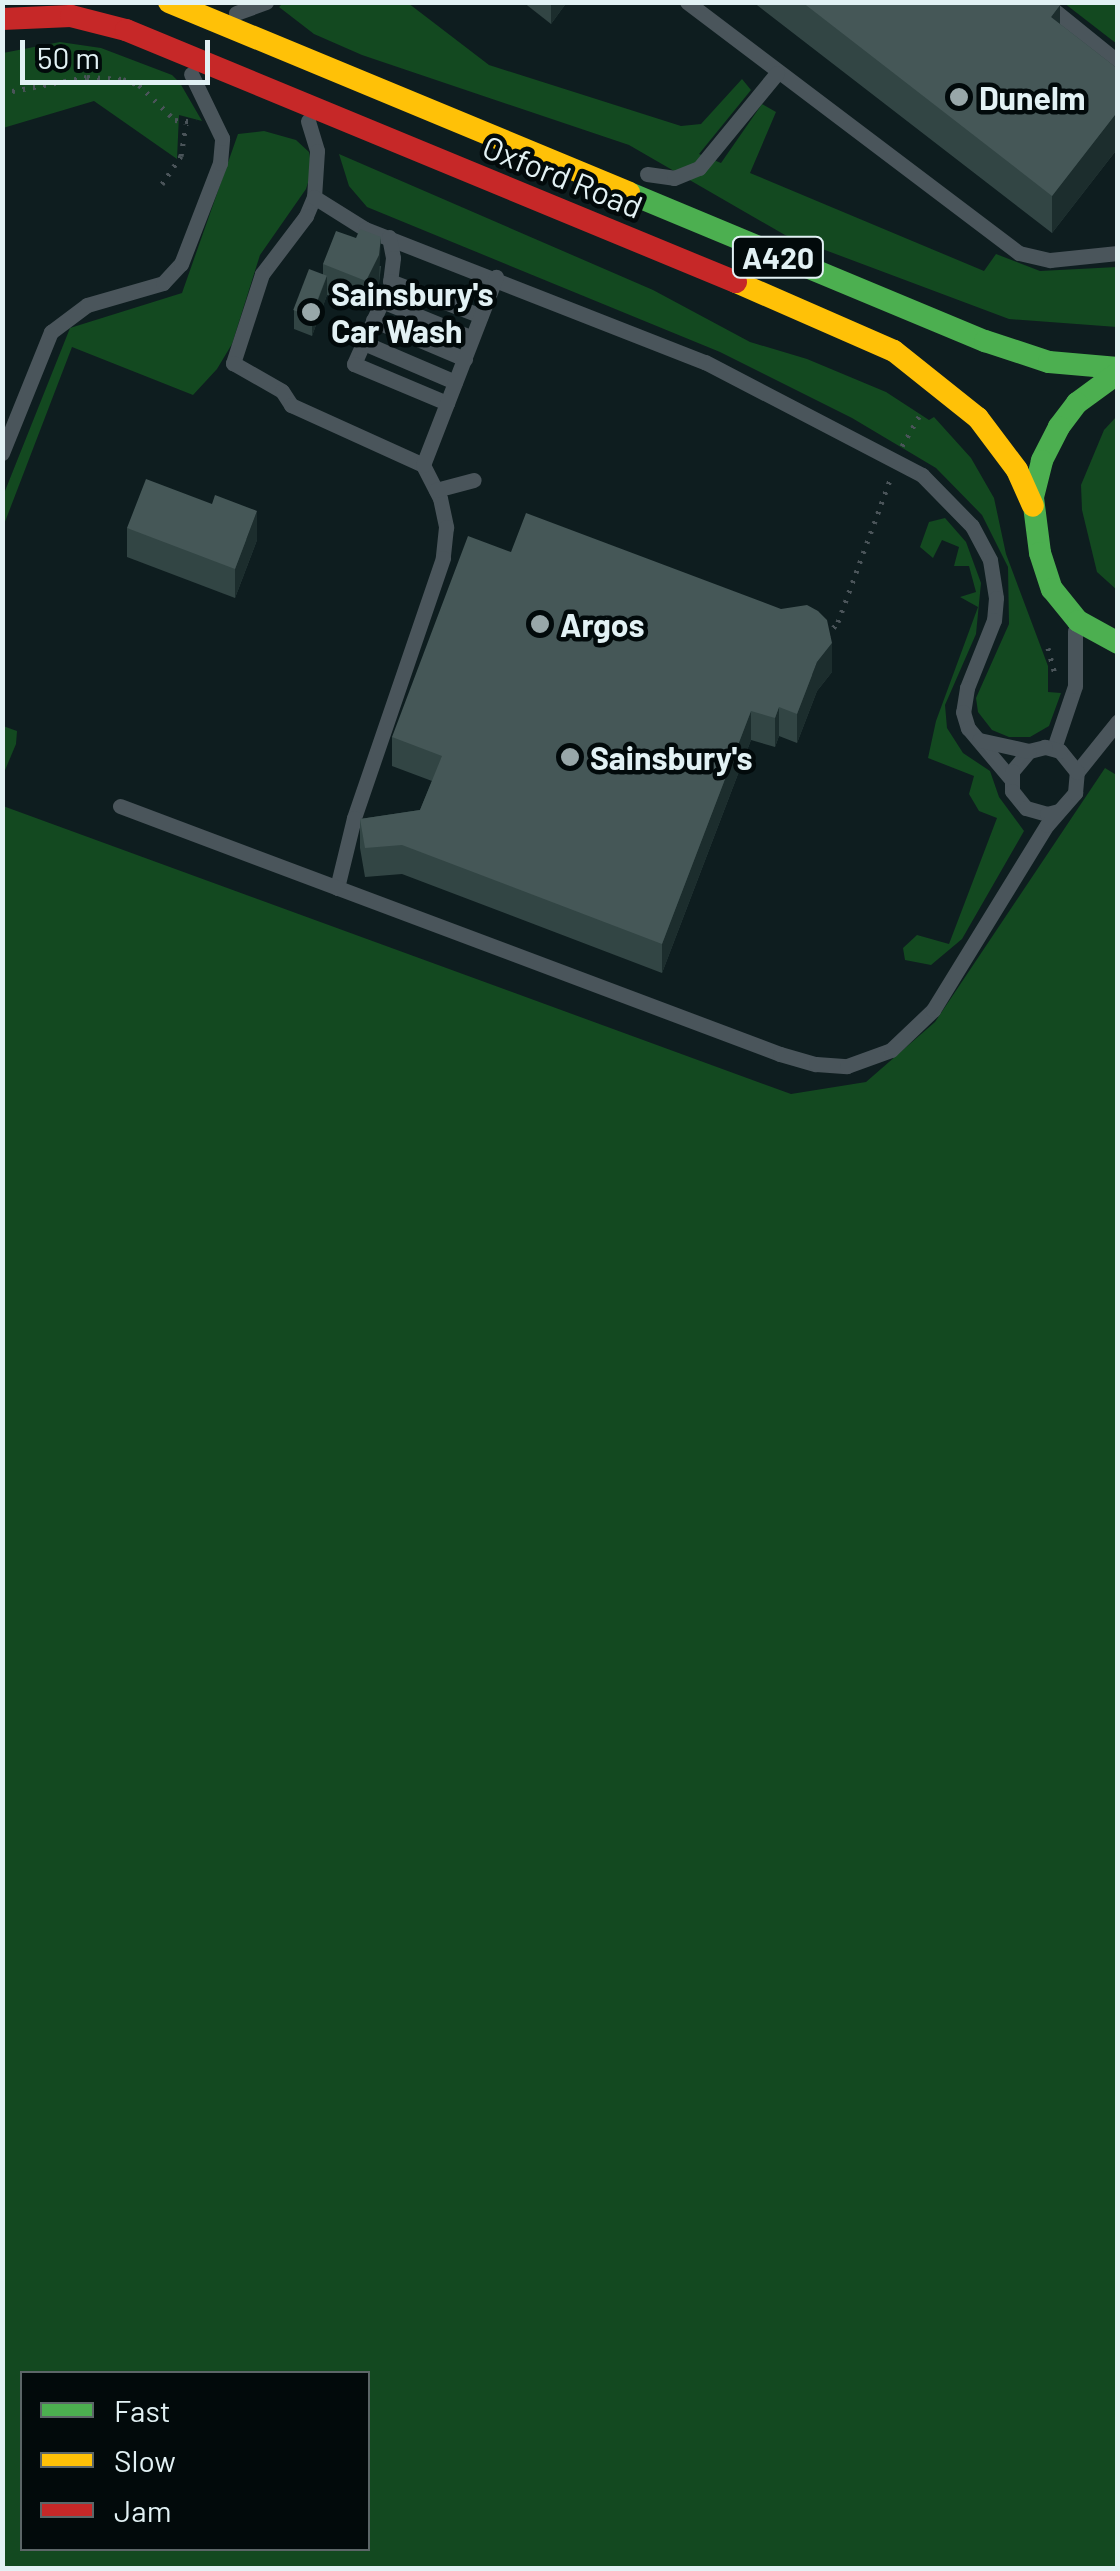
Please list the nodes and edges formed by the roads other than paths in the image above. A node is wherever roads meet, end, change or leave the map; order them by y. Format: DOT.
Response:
graph roads {
  1 [pos="169,2"];
  2 [pos="266,2"];
  3 [pos="687,2"];
  4 [pos="1044,2"];
  5 [pos="2,20"];
  6 [pos="212,20"];
  7 [pos="157,42"];
  8 [pos="1118,62"];
  9 [pos="777,73"];
  10 [pos="294,102"];
  11 [pos="446,119"];
  12 [pos="587,157"];
  13 [pos="634,170"];
  14 [pos="314,198"];
  15 [pos="388,237"];
  16 [pos="1118,253"];
  17 [pos="496,278"];
  18 [pos="390,281"];
  19 [pos="382,301"];
  20 [pos="481,316"];
  21 [pos="374,320"];
  22 [pos="472,338"];
  23 [pos="364,343"];
  24 [pos="464,359"];
  25 [pos="1118,370"];
  26 [pos="455,382"];
  27 [pos="447,404"];
  28 [pos="2,453"];
  29 [pos="423,465"];
  30 [pos="474,480"];
  31 [pos="436,490"];
  32 [pos="1033,506"];
  33 [pos="1072,615"];
  34 [pos="1118,643"];
  35 [pos="1118,720"];
  36 [pos="979,740"];
  37 [pos="1054,748"];
  38 [pos="1028,751"];
  39 [pos="1077,772"];
  40 [pos="1011,780"];
  41 [pos="120,806"];
  42 [pos="1058,811"];
  43 [pos="337,888"];
  1 -- 6 [label="highway, Oxford Road / A420"];
  2 -- 6 [label="lane"];
  3 -- 9 [label="lane"];
  4 -- 8 [label="lane"];
  5 -- 7 [label="highway, Oxford Road / A420"];
  6 -- 11 [label="highway, Oxford Road / A420"];
  7 -- 10 [label="highway, Oxford Road / A420"];
  7 -- 28 [label="lane"];
  9 -- 13 [label="lane"];
  9 -- 16 [label="lane"];
  10 -- 14 [label="lane"];
  10 -- 32 [label="highway, Oxford Road / A420"];
  11 -- 12 [label="lane"];
  11 -- 25 [label="highway, Oxford Road / A420"];
  14 -- 15 [label="lane"];
  14 -- 29 [label="lane"];
  15 -- 17 [label="lane"];
  15 -- 18 [label="lane"];
  17 -- 20 [label="lane"];
  17 -- 36 [label="lane"];
  18 -- 19 [label="lane"];
  18 -- 20 [label="lane"];
  19 -- 21 [label="lane"];
  19 -- 22 [label="lane"];
  20 -- 22 [label="lane"];
  21 -- 23 [label="lane"];
  21 -- 24 [label="lane"];
  22 -- 24 [label="lane"];
  23 -- 26 [label="lane"];
  23 -- 27 [label="lane"];
  24 -- 26 [label="lane"];
  25 -- 32 [label="highway, A420"];
  26 -- 27 [label="lane"];
  27 -- 29 [label="lane"];
  29 -- 31 [label="lane"];
  30 -- 31 [label="lane"];
  31 -- 43 [label="lane"];
  32 -- 33 [label="highway, A420"];
  33 -- 34 [label="highway, A420"];
  33 -- 37 [label="lane"];
  35 -- 39 [label="lane"];
  36 -- 38 [label="lane"];
  36 -- 40 [label="lane"];
  37 -- 38 [label="lane"];
  37 -- 39 [label="lane"];
  38 -- 40 [label="lane"];
  39 -- 42 [label="lane"];
  40 -- 42 [label="lane"];
  41 -- 43 [label="lane"];
  42 -- 43 [label="lane"];
}
